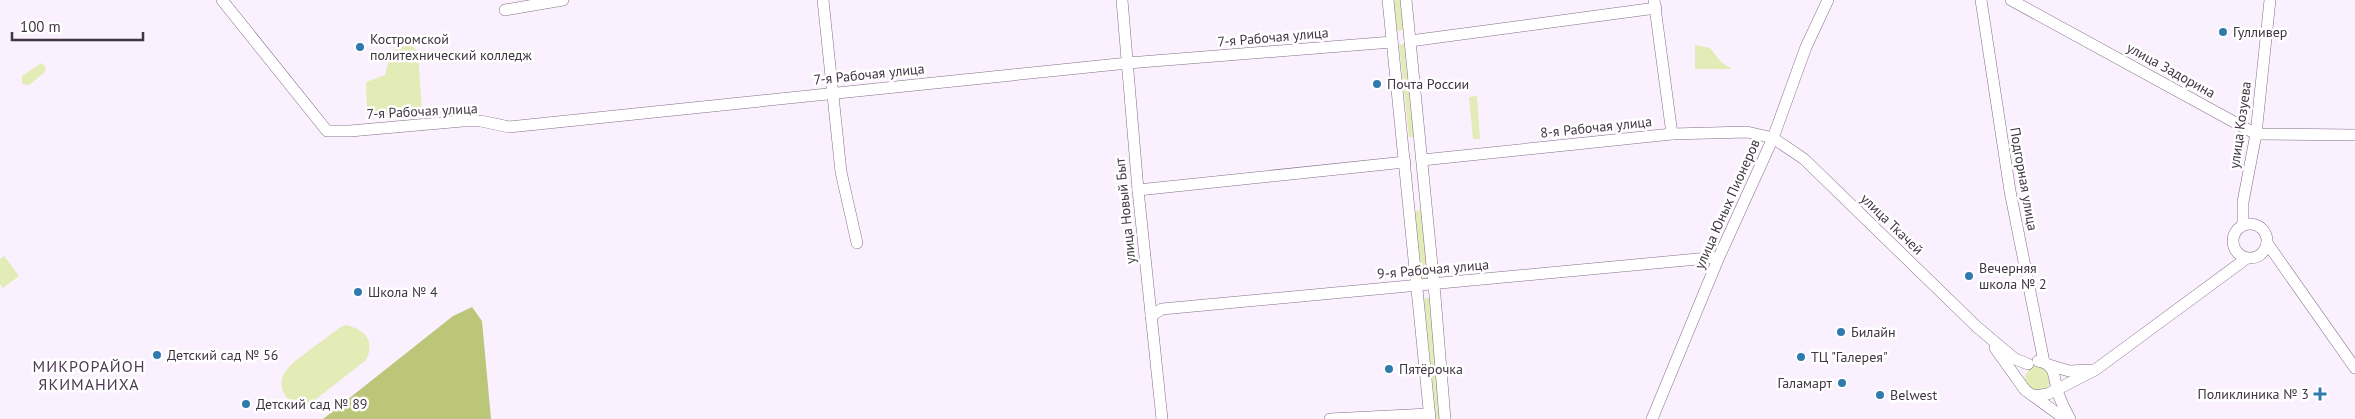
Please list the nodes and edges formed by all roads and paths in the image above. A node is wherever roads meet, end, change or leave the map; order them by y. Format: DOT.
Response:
graph roads {
  1 [pos="222,0"];
  2 [pos="563,0"];
  3 [pos="823,0"];
  4 [pos="1122,0"];
  5 [pos="1388,0"];
  6 [pos="1406,0"];
  7 [pos="1828,0"];
  8 [pos="1981,0"];
  9 [pos="2011,0"];
  10 [pos="2270,0"];
  11 [pos="1655,4"];
  12 [pos="505,10"];
  13 [pos="1410,40"];
  14 [pos="1392,42"];
  15 [pos="1128,64"];
  16 [pos="833,93"];
  17 [pos="1672,134"];
  18 [pos="2256,134"];
  19 [pos="2355,135"];
  20 [pos="1773,138"];
  21 [pos="1422,165"];
  22 [pos="1405,167"];
  23 [pos="1138,190"];
  24 [pos="2243,225"];
  25 [pos="857,243"];
  26 [pos="2267,243"];
  27 [pos="2235,250"];
  28 [pos="1719,257"];
  29 [pos="2253,257"];
  30 [pos="2279,261"];
  31 [pos="2224,274"];
  32 [pos="1434,284"];
  33 [pos="1417,286"];
  34 [pos="1151,316"];
  35 [pos="1987,336"];
  36 [pos="2046,363"];
  37 [pos="2028,364"];
  38 [pos="2355,368"];
  39 [pos="2095,370"];
  40 [pos="2021,385"];
  41 [pos="2053,387"];
  42 [pos="2034,396"];
  43 [pos="1430,416"];
  44 [pos="1162,419"];
  45 [pos="1330,419"];
  46 [pos="1445,419"];
  47 [pos="1652,419"];
  48 [pos="2066,419"];
  49 [pos="2070,419"];
  1 -- 16 [label="street, 7-я Рабочая улица"];
  2 -- 12 [label="street"];
  3 -- 16 [label="street"];
  4 -- 15 [label="street, улица Новый Быт"];
  5 -- 14 [label="street"];
  6 -- 13 [label="street"];
  7 -- 20 [label="street, улица Юных Пионеров"];
  8 -- 36 [label="street, Подгорная улица"];
  9 -- 18 [label="street, улица Задорина"];
  10 -- 18 [label="street, улица Козуева"];
  11 -- 13 [label="street"];
  11 -- 17 [label="street"];
  13 -- 21 [label="street"];
  14 -- 15 [label="street, 7-я Рабочая улица"];
  14 -- 22 [label="street"];
  15 -- 16 [label="street, 7-я Рабочая улица"];
  15 -- 23 [label="street, улица Новый Быт"];
  16 -- 25 [label="street"];
  17 -- 20 [label="street, 8-я Рабочая улица"];
  17 -- 21 [label="street, 8-я Рабочая улица"];
  18 -- 19 [label="street, улица Задорина"];
  18 -- 24 [label="street, улица Козуева"];
  20 -- 28 [label="street, улица Юных Пионеров"];
  20 -- 35 [label="street, улица Ткачей"];
  21 -- 22 [label="street"];
  21 -- 22 [label="street"];
  21 -- 32 [label="street"];
  22 -- 23 [label="street"];
  22 -- 33 [label="street"];
  23 -- 34 [label="street, улица Новый Быт"];
  24 -- 26 [label="street"];
  24 -- 27 [label="street, улица Козуева"];
  26 -- 29 [label="street"];
  26 -- 30 [label="street"];
  27 -- 29 [label="street"];
  27 -- 31 [label="street, улица Козуева"];
  28 -- 32 [label="street, 9-я Рабочая улица"];
  28 -- 47 [label="street, улица Юных Пионеров"];
  29 -- 30 [label="street"];
  29 -- 31 [label="street, улица Козуева"];
  30 -- 38 [label="street"];
  31 -- 39 [label="street, улица Козуева"];
  32 -- 33 [label="street, 9-я Рабочая улица"];
  32 -- 46 [label="street"];
  33 -- 34 [label="street, 9-я Рабочая улица"];
  33 -- 43 [label="street"];
  34 -- 44 [label="street, улица Новый Быт"];
  35 -- 37 [label="street, улица Ткачей"];
  35 -- 40 [label="street, улица Ткачей"];
  36 -- 37 [label="street"];
  36 -- 39 [label="street"];
  36 -- 41 [label="street"];
  37 -- 40 [label="street"];
  39 -- 41 [label="street, улица Козуева"];
  40 -- 42 [label="street"];
  41 -- 42 [label="street"];
  41 -- 49 [label="street"];
  42 -- 48 [label="street"];
  43 -- 45 [label="street"];
}
